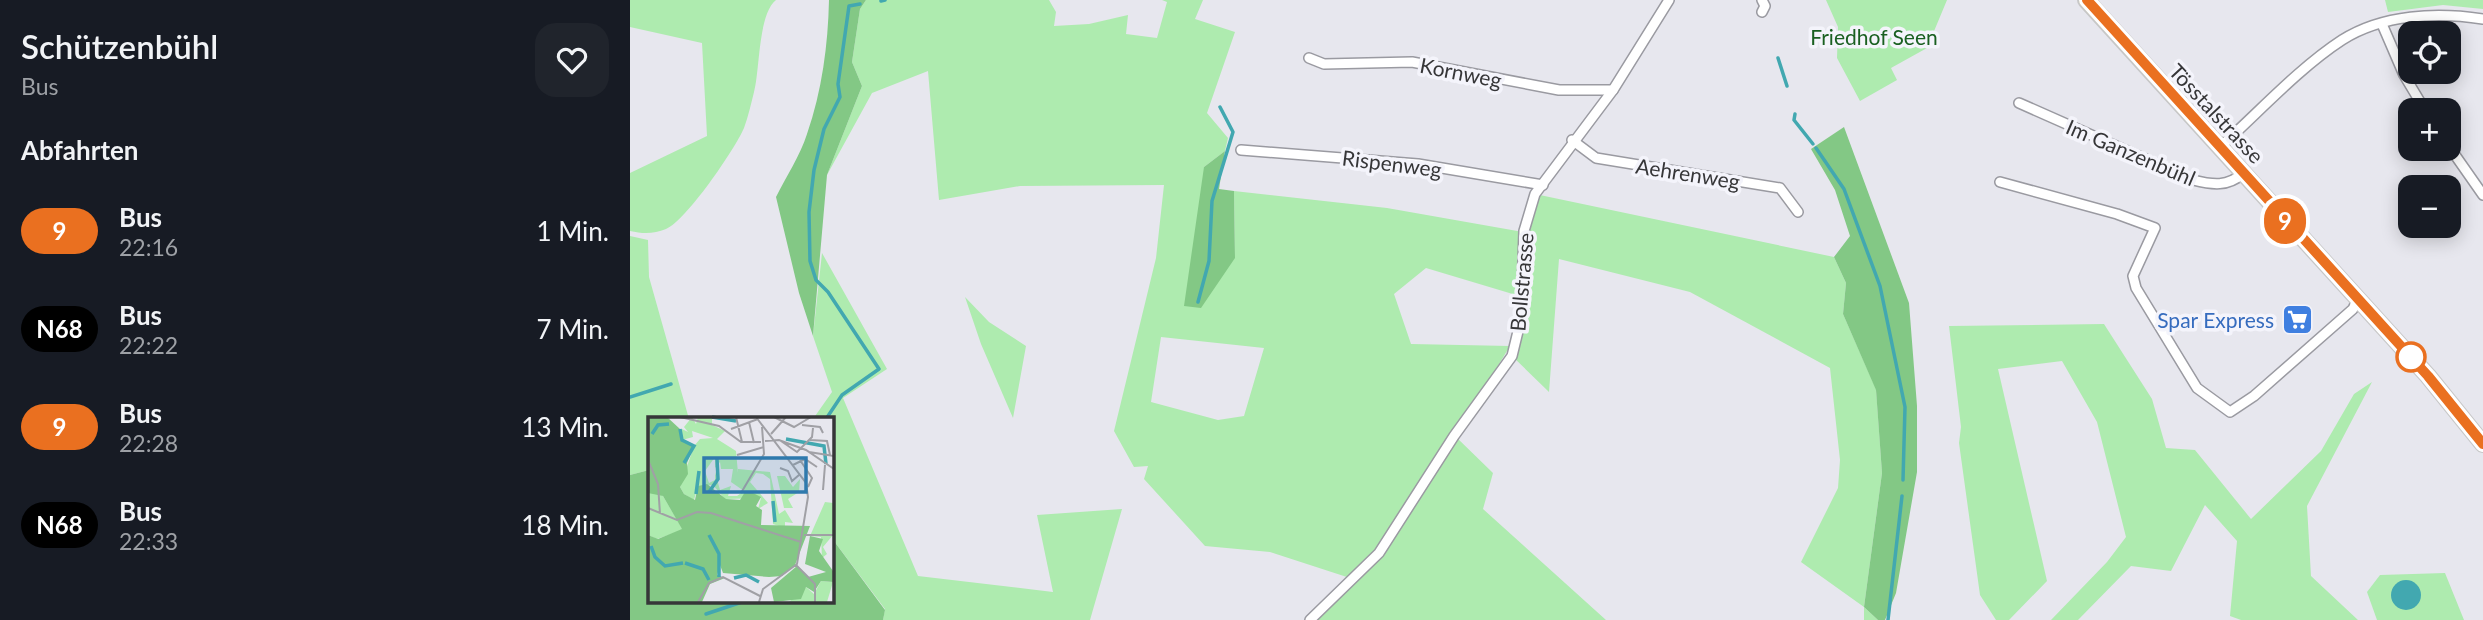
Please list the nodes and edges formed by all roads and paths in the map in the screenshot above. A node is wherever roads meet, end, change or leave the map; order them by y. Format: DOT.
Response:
graph roads {
  1 [pos="1669,0"];
  2 [pos="1762,0"];
  3 [pos="2087,0"];
  4 [pos="1762,12"];
  5 [pos="2483,19"];
  6 [pos="2382,24"];
  7 [pos="1309,58"];
  8 [pos="1613,90"];
  9 [pos="2418,98"];
  10 [pos="2018,103"];
  11 [pos="1572,140"];
  12 [pos="2220,147"];
  13 [pos="1241,149"];
  14 [pos="2459,161"];
  15 [pos="2244,173"];
  16 [pos="2000,182"];
  17 [pos="1543,185"];
  18 [pos="2483,195"];
  19 [pos="1798,212"];
  20 [pos="2357,300"];
  21 [pos="2483,444"];
  22 [pos="1310,620"];
  1 -- 8 [label="street, Bollstrasse"];
  2 -- 4 [label="street"];
  3 -- 12 [label="main road, Tösstalstrasse"];
  5 -- 6 [label="street"];
  6 -- 9 [label="street"];
  6 -- 12 [label="street"];
  7 -- 8 [label="street, Kornweg"];
  8 -- 11 [label="street, Bollstrasse"];
  10 -- 15 [label="street, Im Ganzenbühl"];
  11 -- 17 [label="street, Bollstrasse"];
  11 -- 19 [label="street, Aehrenweg"];
  12 -- 15 [label="main road, Tösstalstrasse"];
  13 -- 17 [label="street, Rispenweg"];
  14 -- 18 [label="street"];
  15 -- 20 [label="main road, Tösstalstrasse"];
  16 -- 20 [label="street"];
  17 -- 22 [label="street, Bollstrasse"];
  20 -- 21 [label="main road, Tösstalstrasse"];
}
